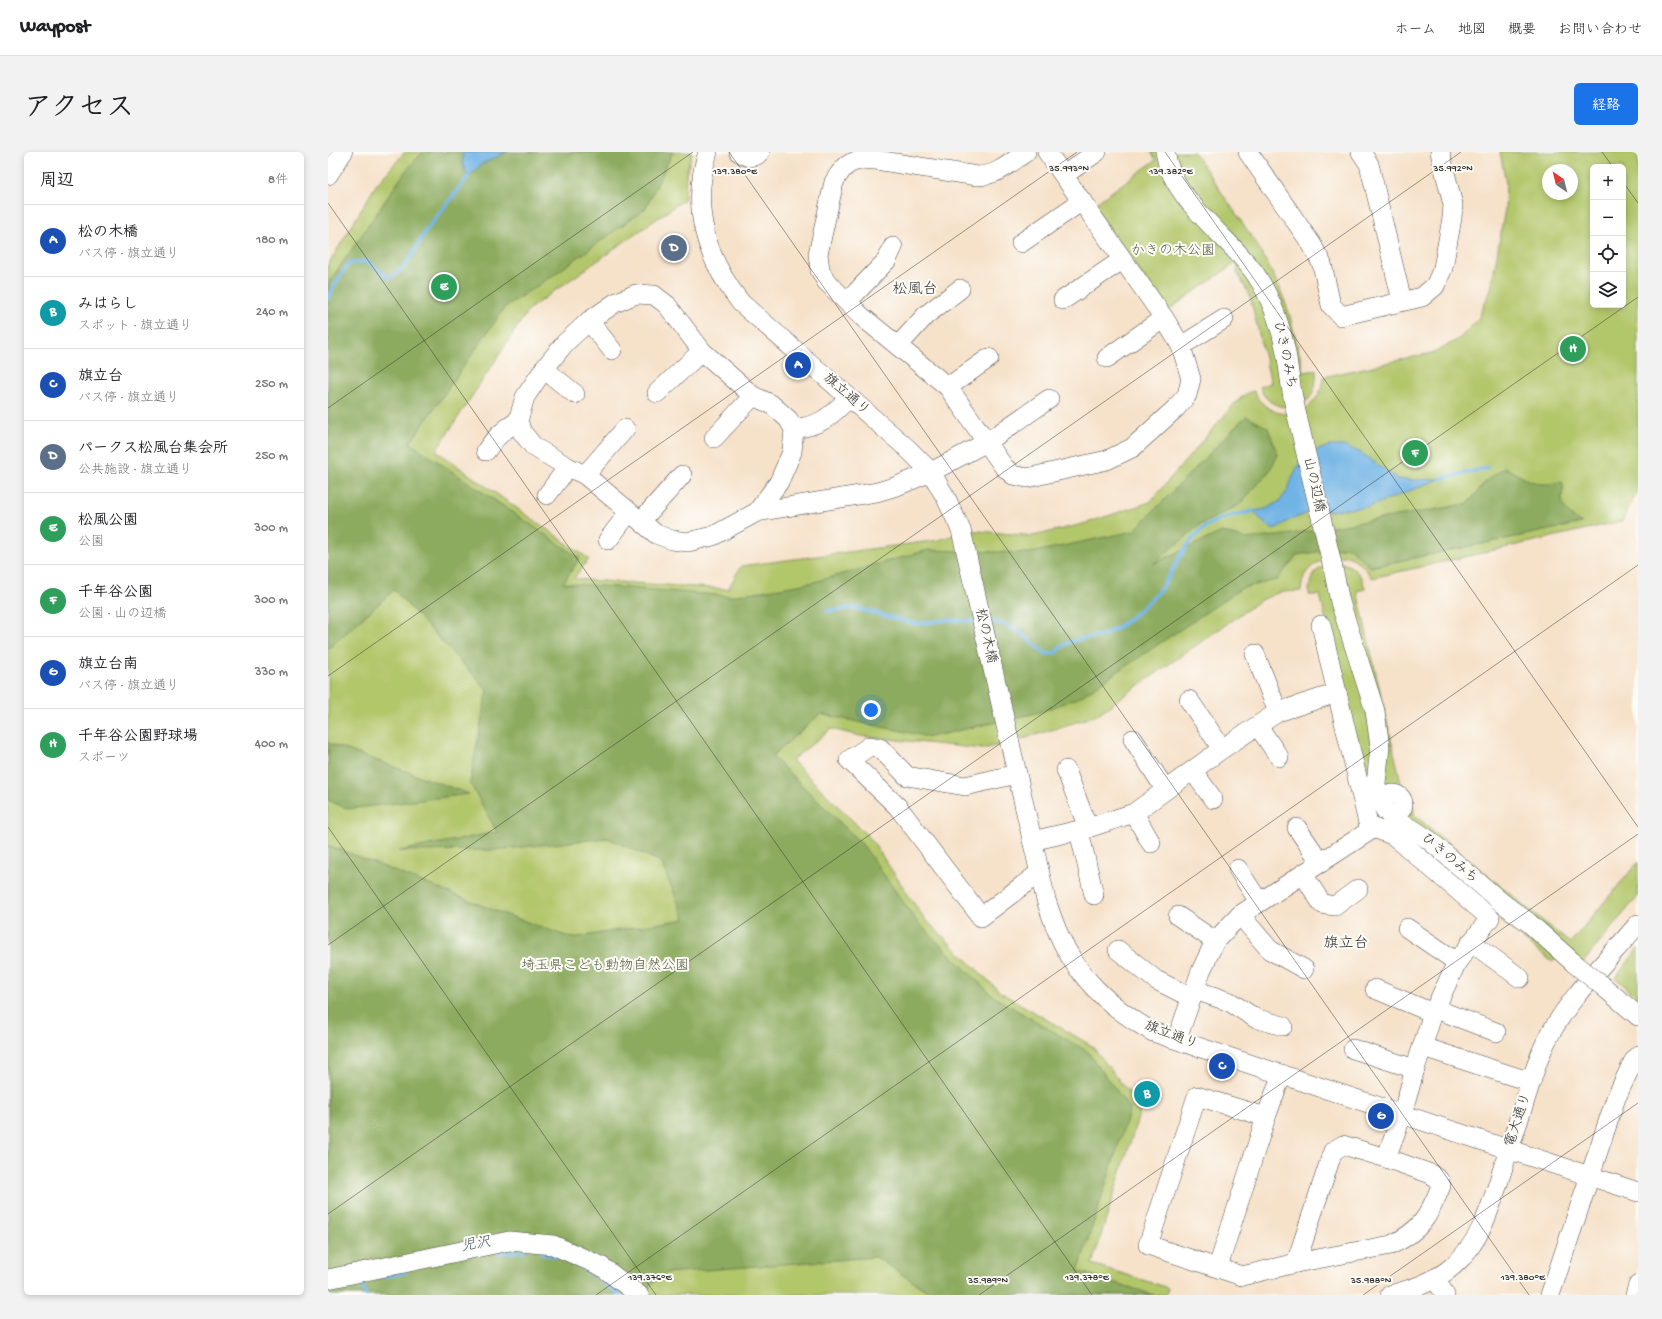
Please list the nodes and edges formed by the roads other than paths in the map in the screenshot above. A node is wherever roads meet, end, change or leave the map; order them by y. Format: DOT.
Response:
graph roads {
  1 [pos="343,152"];
  2 [pos="708,152"];
  3 [pos="740,152"];
  4 [pos="760,152"];
  5 [pos="1026,152"];
  6 [pos="1047,152"];
  7 [pos="1097,152"];
  8 [pos="1165,152"];
  9 [pos="1248,152"];
  10 [pos="1352,152"];
  11 [pos="1360,152"];
  12 [pos="1440,152"];
  13 [pos="328,175"];
  14 [pos="1064,175"];
  15 [pos="1082,201"];
  16 [pos="1021,243"];
  17 [pos="893,247"];
  18 [pos="1122,260"];
  19 [pos="960,289"];
  20 [pos="1063,300"];
  21 [pos="1402,301"];
  22 [pos="847,302"];
  23 [pos="1164,318"];
  24 [pos="1224,319"];
  25 [pos="589,321"];
  26 [pos="898,346"];
  27 [pos="1181,346"];
  28 [pos="612,350"];
  29 [pos="702,351"];
  30 [pos="989,358"];
  31 [pos="1107,358"];
  32 [pos="544,369"];
  33 [pos="948,387"];
  34 [pos="657,393"];
  35 [pos="575,394"];
  36 [pos="753,396"];
  37 [pos="849,398"];
  38 [pos="1049,399"];
  39 [pos="1294,403"];
  40 [pos="518,421"];
  41 [pos="625,428"];
  42 [pos="794,429"];
  43 [pos="714,438"];
  44 [pos="987,442"];
  45 [pos="486,451"];
  46 [pos="568,467"];
  47 [pos="930,472"];
  48 [pos="585,475"];
  49 [pos="682,475"];
  50 [pos="547,495"];
  51 [pos="757,512"];
  52 [pos="635,516"];
  53 [pos="961,530"];
  54 [pos="608,540"];
  55 [pos="1333,568"];
  56 [pos="1321,625"];
  57 [pos="1255,654"];
  58 [pos="1338,693"];
  59 [pos="1189,700"];
  60 [pos="1278,712"];
  61 [pos="1004,718"];
  62 [pos="1258,726"];
  63 [pos="1133,739"];
  64 [pos="1222,749"];
  65 [pos="1279,757"];
  66 [pos="1066,770"];
  67 [pos="1193,771"];
  68 [pos="1017,774"];
  69 [pos="1165,790"];
  70 [pos="1213,799"];
  71 [pos="1134,813"];
  72 [pos="1298,828"];
  73 [pos="1374,828"];
  74 [pos="1084,830"];
  75 [pos="1032,841"];
  76 [pos="1151,843"];
  77 [pos="1321,863"];
  78 [pos="1238,869"];
  79 [pos="1039,873"];
  80 [pos="1303,874"];
  81 [pos="1358,889"];
  82 [pos="1094,895"];
  83 [pos="1259,902"];
  84 [pos="1240,915"];
  85 [pos="1178,916"];
  86 [pos="1638,924"];
  87 [pos="1407,928"];
  88 [pos="1215,941"];
  89 [pos="1471,942"];
  90 [pos="1118,950"];
  91 [pos="1458,962"];
  92 [pos="1304,969"];
  93 [pos="1520,978"];
  94 [pos="1375,989"];
  95 [pos="1193,994"];
  96 [pos="1435,1011"];
  97 [pos="1638,1016"];
  98 [pos="1283,1026"];
  99 [pos="1496,1032"];
  100 [pos="1177,1039"];
  101 [pos="1423,1047"];
  102 [pos="1352,1049"];
  103 [pos="1638,1055"];
  104 [pos="1415,1068"];
  105 [pos="1282,1074"];
  106 [pos="1531,1082"];
  107 [pos="1402,1114"];
  108 [pos="1266,1117"];
  109 [pos="1509,1149"];
  110 [pos="1386,1158"];
  111 [pos="1591,1176"];
  112 [pos="1638,1192"];
  113 [pos="1296,1263"];
  114 [pos="1218,1267"];
  115 [pos="1436,1278"];
  116 [pos="328,1279"];
  117 [pos="1638,1285"];
  118 [pos="639,1295"];
  119 [pos="1390,1295"];
  120 [pos="1445,1295"];
  121 [pos="1550,1295"];
  122 [pos="1635,1295"];
  1 -- 13 [label="street"];
  2 -- 37 [label="street, 旗立通り"];
  3 -- 4 [label="street"];
  5 -- 22 [label="street"];
  6 -- 14 [label="street"];
  7 -- 14 [label="street"];
  8 -- 39 [label="street, ひきのみち"];
  9 -- 21 [label="street"];
  10 -- 11 [label="street"];
  11 -- 21 [label="street"];
  12 -- 21 [label="street"];
  14 -- 15 [label="street"];
  15 -- 16 [label="street"];
  15 -- 18 [label="street"];
  17 -- 22 [label="street"];
  18 -- 20 [label="street"];
  18 -- 23 [label="street"];
  19 -- 26 [label="street"];
  22 -- 26 [label="street"];
  23 -- 27 [label="street"];
  23 -- 31 [label="street"];
  24 -- 27 [label="street"];
  25 -- 28 [label="street"];
  25 -- 29 [label="street"];
  25 -- 32 [label="street"];
  26 -- 33 [label="street"];
  27 -- 44 [label="street"];
  29 -- 34 [label="street"];
  29 -- 36 [label="street"];
  30 -- 33 [label="street"];
  32 -- 35 [label="street"];
  32 -- 40 [label="street"];
  33 -- 44 [label="street"];
  36 -- 42 [label="street"];
  36 -- 43 [label="street"];
  37 -- 42 [label="street"];
  37 -- 47 [label="street, 旗立通り"];
  38 -- 44 [label="street"];
  39 -- 55 [label="street, 山の辺橋"];
  40 -- 45 [label="street"];
  40 -- 46 [label="street"];
  41 -- 48 [label="street"];
  42 -- 51 [label="street"];
  44 -- 47 [label="street"];
  46 -- 48 [label="street"];
  46 -- 50 [label="street"];
  47 -- 51 [label="street"];
  47 -- 53 [label="street, 旗立通り"];
  48 -- 52 [label="street"];
  49 -- 52 [label="street"];
  51 -- 52 [label="street"];
  52 -- 54 [label="street"];
  53 -- 61 [label="street, 松の木橋"];
  55 -- 97 [label="street, ひきのみち, bridge"];
  56 -- 58 [label="street"];
  57 -- 60 [label="street"];
  58 -- 60 [label="street"];
  58 -- 73 [label="street"];
  59 -- 64 [label="street"];
  60 -- 62 [label="street"];
  61 -- 68 [label="street, 旗立通り"];
  62 -- 64 [label="street"];
  62 -- 65 [label="street"];
  63 -- 69 [label="street"];
  64 -- 67 [label="street"];
  66 -- 74 [label="street"];
  67 -- 69 [label="street"];
  67 -- 70 [label="street"];
  68 -- 75 [label="street, 旗立通り"];
  68 -- 79 [label="street"];
  69 -- 71 [label="street"];
  71 -- 74 [label="street"];
  71 -- 76 [label="street"];
  72 -- 77 [label="street"];
  73 -- 77 [label="street"];
  73 -- 89 [label="street"];
  74 -- 75 [label="street"];
  74 -- 82 [label="street"];
  75 -- 79 [label="street, 旗立通り"];
  77 -- 80 [label="street"];
  78 -- 83 [label="street"];
  79 -- 100 [label="street, 旗立通り"];
  80 -- 81 [label="street"];
  80 -- 83 [label="street"];
  83 -- 84 [label="street"];
  84 -- 88 [label="street"];
  84 -- 92 [label="street"];
  85 -- 88 [label="street"];
  86 -- 106 [label="street, 電大通り"];
  87 -- 91 [label="street"];
  88 -- 95 [label="street"];
  89 -- 91 [label="street"];
  89 -- 93 [label="street"];
  90 -- 95 [label="street"];
  91 -- 96 [label="street"];
  94 -- 96 [label="street"];
  95 -- 98 [label="street"];
  95 -- 100 [label="street"];
  96 -- 99 [label="street"];
  96 -- 101 [label="street"];
  100 -- 105 [label="street, 旗立通り"];
  101 -- 104 [label="street"];
  101 -- 106 [label="street"];
  102 -- 104 [label="street"];
  103 -- 111 [label="street"];
  104 -- 107 [label="street"];
  105 -- 107 [label="street, 旗立通り"];
  105 -- 108 [label="street"];
  106 -- 109 [label="street, 電大通り"];
  107 -- 109 [label="street, 旗立通り"];
  107 -- 110 [label="street"];
  108 -- 114 [label="street"];
  108 -- 114 [label="street"];
  109 -- 111 [label="street, 旗立通り"];
  109 -- 115 [label="street, 電大通り"];
  110 -- 113 [label="street"];
  110 -- 113 [label="street"];
  111 -- 112 [label="street, 旗立通り"];
  111 -- 121 [label="street"];
  113 -- 114 [label="street"];
  115 -- 119 [label="street, 電大通り"];
  115 -- 120 [label="street"];
  116 -- 118 [label="street"];
  117 -- 122 [label="street"];
}
